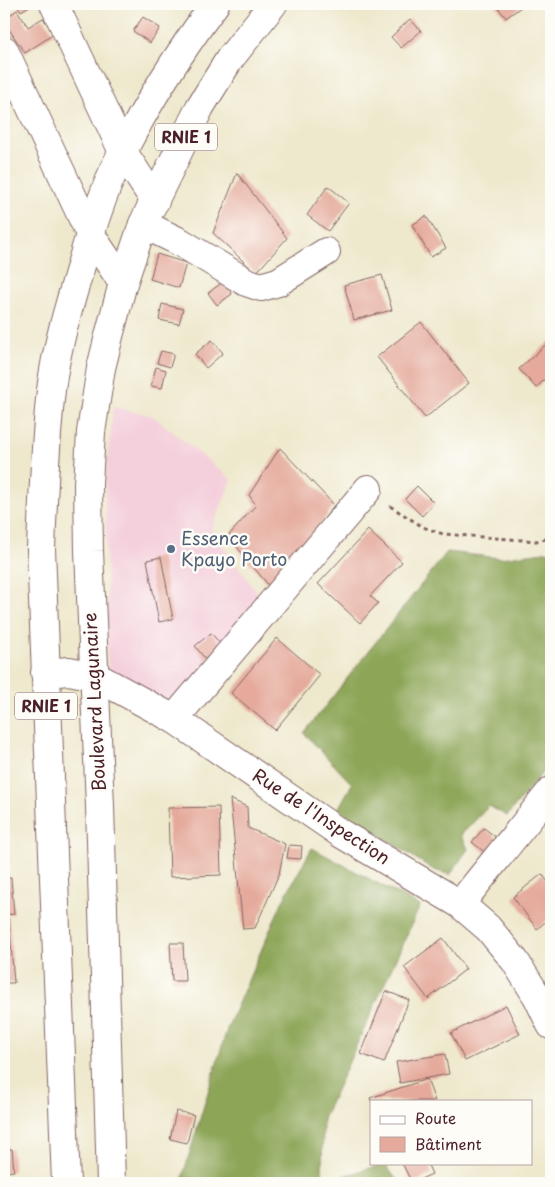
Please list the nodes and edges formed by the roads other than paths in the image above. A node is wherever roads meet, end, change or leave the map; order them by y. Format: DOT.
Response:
graph roads {
  1 [pos="54,4"];
  2 [pos="215,4"];
  3 [pos="273,4"];
  4 [pos="4,50"];
  5 [pos="123,152"];
  6 [pos="149,212"];
  7 [pos="90,234"];
  8 [pos="326,252"];
  9 [pos="123,283"];
  10 [pos="368,489"];
  11 [pos="45,673"];
  12 [pos="95,676"];
  13 [pos="174,719"];
  14 [pos="551,791"];
  15 [pos="460,904"];
  16 [pos="551,1026"];
  17 [pos="66,1183"];
  18 [pos="111,1183"];
  1 -- 5 [label="main road"];
  2 -- 5 [label="main road, RNIE 1"];
  3 -- 6 [label="main road, RNIE 1"];
  4 -- 7 [label="main road"];
  5 -- 6 [label="main road"];
  5 -- 7 [label="main road, RNIE 1"];
  6 -- 8 [label="main road"];
  6 -- 9 [label="main road, RNIE 1"];
  7 -- 9 [label="main road"];
  7 -- 11 [label="main road, RNIE 1"];
  9 -- 12 [label="main road, Boulevard Lagunaire / RNIE 1"];
  10 -- 13 [label="main road"];
  11 -- 12 [label="main road, Rue de l'Inspection"];
  11 -- 17 [label="main road, RNIE 1"];
  12 -- 13 [label="main road, Rue de l'Inspection"];
  12 -- 18 [label="main road, Boulevard Lagunaire / RNIE 1"];
  13 -- 15 [label="main road, Rue de l'Inspection"];
  14 -- 15 [label="main road"];
  15 -- 16 [label="main road, Rue de l'Inspection"];
}
